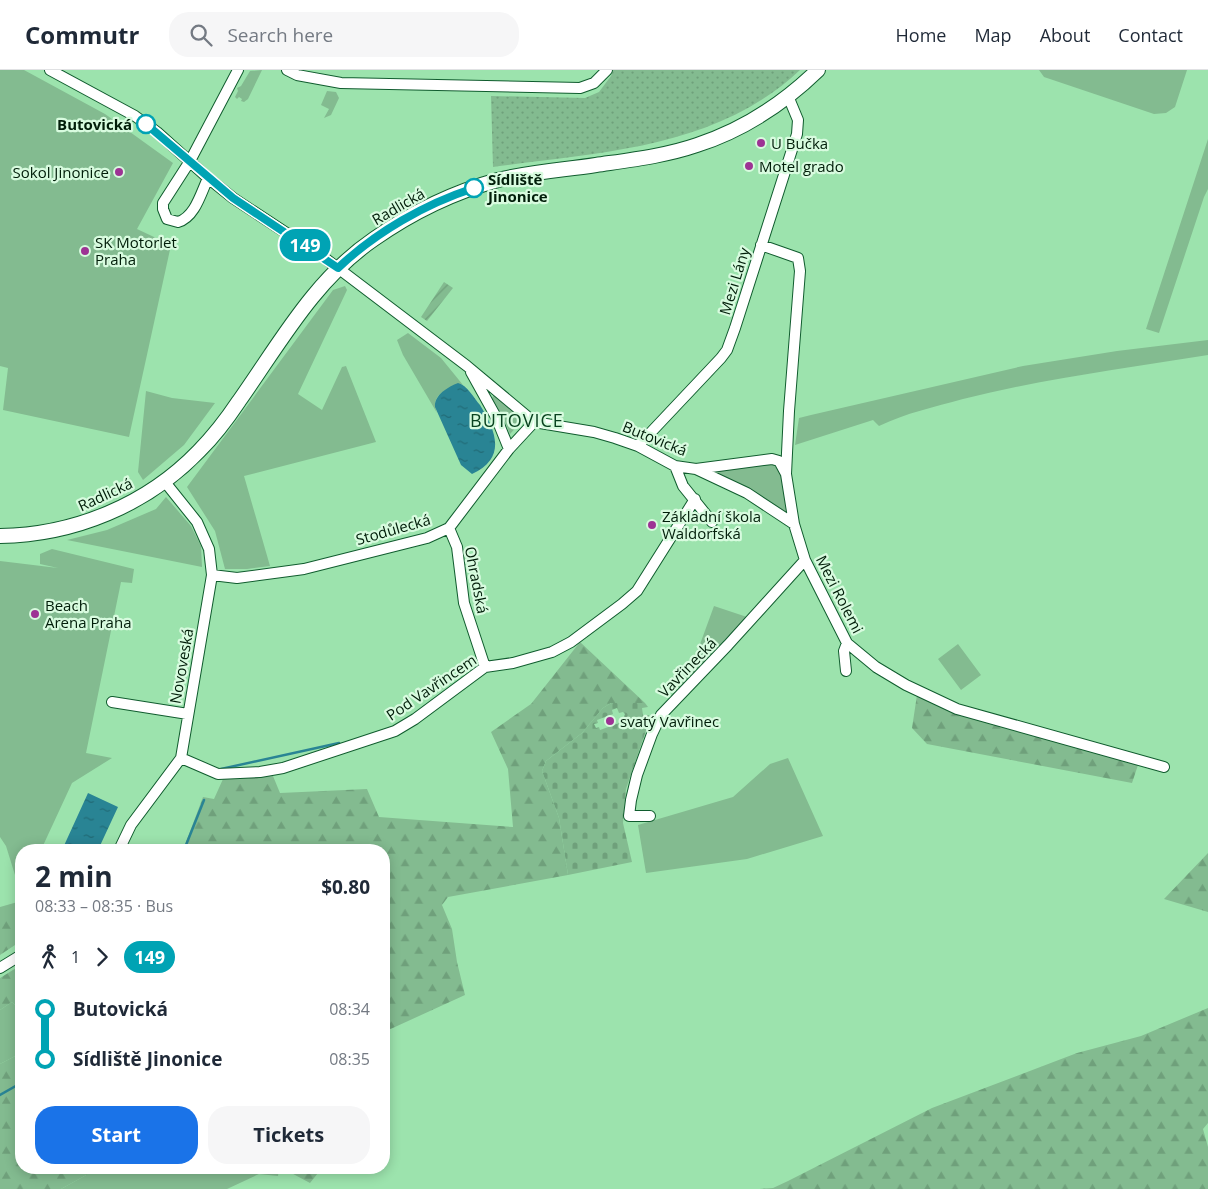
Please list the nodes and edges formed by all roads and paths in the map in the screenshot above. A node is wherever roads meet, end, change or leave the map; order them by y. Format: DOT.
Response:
graph roads {
  1 [pos="50,70"];
  2 [pos="238,70"];
  3 [pos="287,70"];
  4 [pos="607,70"];
  5 [pos="818,70"];
  6 [pos="788,96"];
  7 [pos="190,161"];
  8 [pos="208,178"];
  9 [pos="761,245"];
  10 [pos="338,268"];
  11 [pos="467,366"];
  12 [pos="534,422"];
  13 [pos="638,446"];
  14 [pos="509,449"];
  15 [pos="675,466"];
  16 [pos="696,469"];
  17 [pos="786,474"];
  18 [pos="165,482"];
  19 [pos="695,499"];
  20 [pos="712,522"];
  21 [pos="794,524"];
  22 [pos="449,528"];
  23 [pos="0,536"];
  24 [pos="805,560"];
  25 [pos="212,575"];
  26 [pos="847,643"];
  27 [pos="484,667"];
  28 [pos="846,671"];
  29 [pos="112,702"];
  30 [pos="188,714"];
  31 [pos="181,758"];
  32 [pos="1164,767"];
  33 [pos="650,816"];
  34 [pos="122,844"];
  35 [pos="15,959"];
  36 [pos="0,968"];
  1 -- 7 [label="street"];
  2 -- 7 [label="street"];
  3 -- 4 [label="street"];
  5 -- 6 [label="main road, Radlická"];
  6 -- 9 [label="street, Mezi Lány"];
  6 -- 10 [label="main road, Radlická"];
  7 -- 8 [label="street"];
  7 -- 8 [label="street"];
  8 -- 10 [label="street"];
  9 -- 13 [label="street, Mezi Lány"];
  9 -- 17 [label="street, Mezi Rolemi"];
  10 -- 11 [label="street"];
  10 -- 18 [label="main road, Radlická"];
  11 -- 12 [label="street"];
  11 -- 14 [label="street"];
  12 -- 13 [label="street, Butovická"];
  12 -- 14 [label="street, Stodůlecká"];
  13 -- 15 [label="street, Butovická"];
  14 -- 22 [label="street, Stodůlecká"];
  15 -- 16 [label="street, Butovická"];
  15 -- 19 [label="street"];
  16 -- 17 [label="street, Butovická"];
  16 -- 21 [label="street"];
  17 -- 21 [label="street, Mezi Rolemi"];
  18 -- 23 [label="main road, Radlická"];
  18 -- 25 [label="street, Novoveská"];
  19 -- 20 [label="street"];
  19 -- 27 [label="street, Pod Vavřincem"];
  21 -- 24 [label="street, Mezi Rolemi"];
  22 -- 25 [label="street, Stodůlecká"];
  22 -- 27 [label="street, Ohradská"];
  24 -- 26 [label="street, Mezi Rolemi"];
  24 -- 33 [label="street, Vavřinecká"];
  25 -- 30 [label="street, Novoveská"];
  26 -- 28 [label="street"];
  26 -- 32 [label="street, Mezi Rolemi"];
  27 -- 31 [label="street, Pod Vavřincem"];
  29 -- 30 [label="street"];
  30 -- 31 [label="street, Novoveská"];
  31 -- 34 [label="street, Novoveská"];
  35 -- 36 [label="street"];
}
